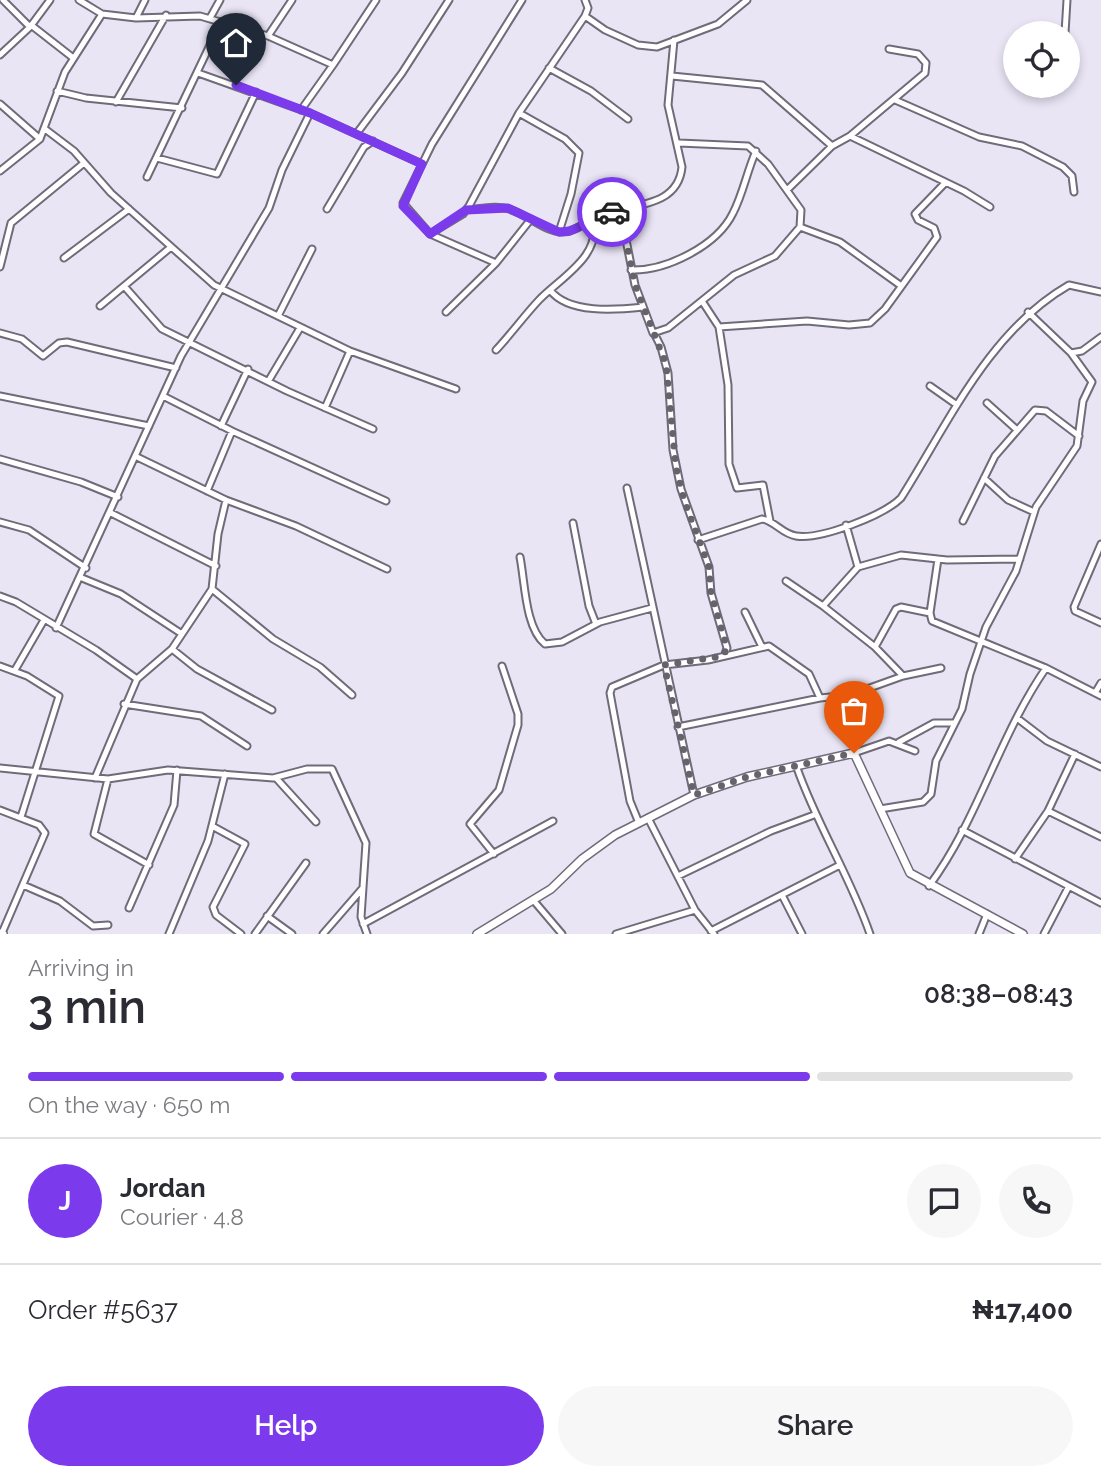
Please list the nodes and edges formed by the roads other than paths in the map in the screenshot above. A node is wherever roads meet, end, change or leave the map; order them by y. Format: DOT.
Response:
graph roads {
  1 [pos="3,0"];
  2 [pos="50,0"];
  3 [pos="79,0"];
  4 [pos="145,0"];
  5 [pos="220,0"];
  6 [pos="292,0"];
  7 [pos="376,0"];
  8 [pos="449,0"];
  9 [pos="522,0"];
  10 [pos="585,0"];
  11 [pos="747,0"];
  12 [pos="1067,0"];
  13 [pos="102,14"];
  14 [pos="166,15"];
  15 [pos="586,16"];
  16 [pos="136,18"];
  17 [pos="210,18"];
  18 [pos="1066,21"];
  19 [pos="221,22"];
  20 [pos="31,26"];
  21 [pos="268,36"];
  22 [pos="674,40"];
  23 [pos="889,49"];
  24 [pos="0,55"];
  25 [pos="72,57"];
  26 [pos="333,65"];
  27 [pos="549,68"];
  28 [pos="198,73"];
  29 [pos="672,76"];
  30 [pos="57,91"];
  31 [pos="256,92"];
  32 [pos="895,100"];
  33 [pos="116,102"];
  34 [pos="0,104"];
  35 [pos="182,108"];
  36 [pos="301,110"];
  37 [pos="310,113"];
  38 [pos="519,113"];
  39 [pos="628,119"];
  40 [pos="45,129"];
  41 [pos="357,133"];
  42 [pos="850,136"];
  43 [pos="364,137"];
  44 [pos="40,139"];
  45 [pos="373,141"];
  46 [pos="679,143"];
  47 [pos="364,146"];
  48 [pos="832,146"];
  49 [pos="756,151"];
  50 [pos="157,158"];
  51 [pos="84,163"];
  52 [pos="422,164"];
  53 [pos="0,171"];
  54 [pos="147,177"];
  55 [pos="945,183"];
  56 [pos="787,190"];
  57 [pos="1073,192"];
  58 [pos="990,207"];
  59 [pos="129,209"];
  60 [pos="327,209"];
  61 [pos="466,210"];
  62 [pos="620,210"];
  63 [pos="531,219"];
  64 [pos="592,219"];
  65 [pos="800,226"];
  66 [pos="559,232"];
  67 [pos="430,234"];
  68 [pos="171,247"];
  69 [pos="312,249"];
  70 [pos="64,258"];
  71 [pos="496,263"];
  72 [pos="0,267"];
  73 [pos="631,270"];
  74 [pos="900,285"];
  75 [pos="124,286"];
  76 [pos="223,289"];
  77 [pos="550,290"];
  78 [pos="1101,292"];
  79 [pos="702,301"];
  80 [pos="100,306"];
  81 [pos="643,307"];
  82 [pos="446,312"];
  83 [pos="1028,312"];
  84 [pos="278,316"];
  85 [pos="719,327"];
  86 [pos="299,328"];
  87 [pos="0,333"];
  88 [pos="653,333"];
  89 [pos="1101,337"];
  90 [pos="189,341"];
  91 [pos="496,349"];
  92 [pos="350,351"];
  93 [pos="1071,353"];
  94 [pos="176,368"];
  95 [pos="248,369"];
  96 [pos="269,380"];
  97 [pos="930,386"];
  98 [pos="456,389"];
  99 [pos="0,396"];
  100 [pos="163,396"];
  101 [pos="987,403"];
  102 [pos="957,405"];
  103 [pos="325,408"];
  104 [pos="149,426"];
  105 [pos="221,426"];
  106 [pos="373,429"];
  107 [pos="1017,430"];
  108 [pos="232,431"];
  109 [pos="1079,436"];
  110 [pos="137,457"];
  111 [pos="0,459"];
  112 [pos="984,478"];
  113 [pos="627,488"];
  114 [pos="207,491"];
  115 [pos="118,498"];
  116 [pos="226,500"];
  117 [pos="386,501"];
  118 [pos="1034,512"];
  119 [pos="111,513"];
  120 [pos="770,521"];
  121 [pos="963,521"];
  122 [pos="0,522"];
  123 [pos="573,523"];
  124 [pos="846,525"];
  125 [pos="698,540"];
  126 [pos="1101,544"];
  127 [pos="520,557"];
  128 [pos="938,559"];
  129 [pos="1020,559"];
  130 [pos="216,566"];
  131 [pos="858,567"];
  132 [pos="86,568"];
  133 [pos="387,569"];
  134 [pos="82,578"];
  135 [pos="786,581"];
  136 [pos="212,589"];
  137 [pos="0,596"];
  138 [pos="823,606"];
  139 [pos="652,608"];
  140 [pos="745,612"];
  141 [pos="930,613"];
  142 [pos="44,620"];
  143 [pos="1101,623"];
  144 [pos="596,624"];
  145 [pos="57,628"];
  146 [pos="182,634"];
  147 [pos="981,642"];
  148 [pos="762,647"];
  149 [pos="875,647"];
  150 [pos="172,649"];
  151 [pos="725,654"];
  152 [pos="664,665"];
  153 [pos="0,666"];
  154 [pos="502,666"];
  155 [pos="941,668"];
  156 [pos="1046,668"];
  157 [pos="15,670"];
  158 [pos="903,676"];
  159 [pos="137,679"];
  160 [pos="1101,684"];
  161 [pos="1098,694"];
  162 [pos="352,695"];
  163 [pos="820,698"];
  164 [pos="124,704"];
  165 [pos="272,710"];
  166 [pos="1017,718"];
  167 [pos="954,723"];
  168 [pos="678,727"];
  169 [pos="899,743"];
  170 [pos="247,746"];
  171 [pos="915,751"];
  172 [pos="854,753"];
  173 [pos="1075,754"];
  174 [pos="1101,766"];
  175 [pos="0,768"];
  176 [pos="797,768"];
  177 [pos="37,770"];
  178 [pos="177,771"];
  179 [pos="225,774"];
  180 [pos="95,778"];
  181 [pos="276,778"];
  182 [pos="107,779"];
  183 [pos="694,795"];
  184 [pos="880,809"];
  185 [pos="0,810"];
  186 [pos="1048,811"];
  187 [pos="814,815"];
  188 [pos="21,817"];
  189 [pos="648,818"];
  190 [pos="553,821"];
  191 [pos="316,822"];
  192 [pos="639,823"];
  193 [pos="212,826"];
  194 [pos="962,830"];
  195 [pos="1101,837"];
  196 [pos="494,854"];
  197 [pos="1016,859"];
  198 [pos="306,863"];
  199 [pos="840,864"];
  200 [pos="149,865"];
  201 [pos="678,876"];
  202 [pos="23,885"];
  203 [pos="929,886"];
  204 [pos="363,888"];
  205 [pos="1068,888"];
  206 [pos="783,897"];
  207 [pos="534,901"];
  208 [pos="1101,903"];
  209 [pos="129,908"];
  210 [pos="695,910"];
  211 [pos="987,914"];
  212 [pos="267,916"];
  213 [pos="363,924"];
  214 [pos="108,925"];
  215 [pos="713,932"];
  216 [pos="2,933"];
  217 [pos="481,933"];
  218 [pos="169,934"];
  219 [pos="241,934"];
  220 [pos="255,934"];
  221 [pos="292,934"];
  222 [pos="323,934"];
  223 [pos="367,934"];
  224 [pos="562,934"];
  225 [pos="616,934"];
  226 [pos="803,934"];
  227 [pos="870,934"];
  228 [pos="979,934"];
  229 [pos="1023,934"];
  230 [pos="1044,934"];
  1 -- 20 [label="street"];
  2 -- 20 [label="street"];
  3 -- 13 [label="street"];
  4 -- 16 [label="street"];
  5 -- 17 [label="street"];
  6 -- 21 [label="street"];
  7 -- 26 [label="street"];
  8 -- 41 [label="street"];
  9 -- 52 [label="street"];
  10 -- 15 [label="street"];
  11 -- 22 [label="street"];
  12 -- 18 [label="street"];
  13 -- 16 [label="street"];
  13 -- 25 [label="street"];
  14 -- 16 [label="street"];
  14 -- 17 [label="street"];
  14 -- 33 [label="street"];
  15 -- 22 [label="street"];
  15 -- 27 [label="street"];
  17 -- 19 [label="street"];
  19 -- 21 [label="street"];
  19 -- 28 [label="street"];
  20 -- 24 [label="street"];
  20 -- 25 [label="street"];
  21 -- 26 [label="street"];
  22 -- 29 [label="street"];
  23 -- 32 [label="street"];
  25 -- 30 [label="street"];
  26 -- 36 [label="street"];
  27 -- 38 [label="street"];
  27 -- 39 [label="street"];
  28 -- 31 [label="street"];
  28 -- 35 [label="street"];
  29 -- 46 [label="street"];
  29 -- 48 [label="street"];
  30 -- 33 [label="street"];
  30 -- 40 [label="street"];
  31 -- 36 [label="street"];
  31 -- 50 [label="street"];
  32 -- 42 [label="street"];
  32 -- 57 [label="street"];
  33 -- 35 [label="street"];
  34 -- 44 [label="street"];
  35 -- 50 [label="street"];
  36 -- 37 [label="street"];
  37 -- 41 [label="street"];
  37 -- 76 [label="street"];
  38 -- 61 [label="street"];
  38 -- 66 [label="street"];
  40 -- 44 [label="street"];
  40 -- 51 [label="street"];
  41 -- 43 [label="street"];
  42 -- 48 [label="street"];
  42 -- 55 [label="street"];
  43 -- 45 [label="street"];
  43 -- 47 [label="street"];
  44 -- 53 [label="street"];
  45 -- 47 [label="street"];
  45 -- 52 [label="street"];
  46 -- 49 [label="street"];
  46 -- 62 [label="street"];
  47 -- 60 [label="street"];
  48 -- 56 [label="street"];
  49 -- 56 [label="street"];
  49 -- 73 [label="street"];
  50 -- 54 [label="street"];
  51 -- 59 [label="street"];
  51 -- 72 [label="street"];
  52 -- 67 [label="street"];
  55 -- 58 [label="street"];
  55 -- 74 [label="street"];
  56 -- 65 [label="street"];
  59 -- 68 [label="street"];
  59 -- 70 [label="street"];
  61 -- 63 [label="street"];
  61 -- 67 [label="street"];
  62 -- 64 [label="street"];
  62 -- 73 [label="street"];
  63 -- 66 [label="street"];
  63 -- 71 [label="street"];
  64 -- 66 [label="street"];
  64 -- 77 [label="street"];
  65 -- 74 [label="street"];
  65 -- 79 [label="street"];
  67 -- 71 [label="street"];
  68 -- 75 [label="street"];
  68 -- 76 [label="street"];
  69 -- 84 [label="street"];
  71 -- 82 [label="street"];
  73 -- 81 [label="street"];
  74 -- 85 [label="street"];
  75 -- 80 [label="street"];
  75 -- 90 [label="street"];
  76 -- 84 [label="street"];
  76 -- 90 [label="street"];
  77 -- 81 [label="street"];
  77 -- 91 [label="street"];
  78 -- 83 [label="street"];
  79 -- 85 [label="street"];
  79 -- 88 [label="street"];
  81 -- 88 [label="street"];
  83 -- 93 [label="street"];
  83 -- 102 [label="street"];
  84 -- 86 [label="street"];
  85 -- 120 [label="street"];
  86 -- 92 [label="street"];
  86 -- 96 [label="street"];
  87 -- 94 [label="street"];
  88 -- 125 [label="street"];
  89 -- 93 [label="street"];
  90 -- 94 [label="street"];
  90 -- 95 [label="street"];
  92 -- 98 [label="street"];
  92 -- 103 [label="street"];
  93 -- 109 [label="street"];
  94 -- 100 [label="street"];
  95 -- 96 [label="street"];
  95 -- 105 [label="street"];
  96 -- 103 [label="street"];
  97 -- 102 [label="street"];
  99 -- 104 [label="street"];
  100 -- 104 [label="street"];
  100 -- 105 [label="street"];
  101 -- 107 [label="street"];
  102 -- 124 [label="street"];
  103 -- 106 [label="street"];
  104 -- 110 [label="street"];
  105 -- 108 [label="street"];
  107 -- 109 [label="street"];
  107 -- 112 [label="street"];
  108 -- 114 [label="street"];
  108 -- 117 [label="street"];
  109 -- 118 [label="street"];
  110 -- 114 [label="street"];
  110 -- 115 [label="street"];
  111 -- 115 [label="street"];
  112 -- 118 [label="street"];
  112 -- 121 [label="street"];
  113 -- 139 [label="street"];
  114 -- 116 [label="street"];
  115 -- 119 [label="street"];
  116 -- 130 [label="street"];
  116 -- 133 [label="street"];
  118 -- 129 [label="street"];
  119 -- 130 [label="street"];
  119 -- 132 [label="street"];
  120 -- 124 [label="street"];
  120 -- 125 [label="street"];
  122 -- 132 [label="street"];
  123 -- 144 [label="street"];
  124 -- 131 [label="street"];
  125 -- 151 [label="street"];
  126 -- 143 [label="street"];
  127 -- 144 [label="street"];
  128 -- 129 [label="street"];
  128 -- 131 [label="street"];
  128 -- 141 [label="street"];
  129 -- 147 [label="street"];
  130 -- 136 [label="street"];
  131 -- 138 [label="street"];
  132 -- 134 [label="street"];
  134 -- 145 [label="street"];
  134 -- 146 [label="street"];
  135 -- 138 [label="street"];
  136 -- 146 [label="street"];
  136 -- 162 [label="street"];
  137 -- 142 [label="street"];
  138 -- 149 [label="street"];
  139 -- 144 [label="street"];
  139 -- 152 [label="street"];
  140 -- 148 [label="street"];
  141 -- 147 [label="street"];
  141 -- 149 [label="street"];
  142 -- 145 [label="street"];
  142 -- 157 [label="street"];
  145 -- 159 [label="street"];
  146 -- 150 [label="street"];
  147 -- 156 [label="street"];
  147 -- 167 [label="street"];
  148 -- 151 [label="street"];
  148 -- 163 [label="street"];
  149 -- 158 [label="street"];
  150 -- 159 [label="street"];
  150 -- 165 [label="street"];
  151 -- 152 [label="street"];
  152 -- 168 [label="street"];
  152 -- 192 [label="street"];
  153 -- 157 [label="street"];
  154 -- 196 [label="street"];
  155 -- 158 [label="street"];
  156 -- 161 [label="street"];
  156 -- 166 [label="street"];
  157 -- 177 [label="street"];
  158 -- 163 [label="street"];
  159 -- 164 [label="street"];
  160 -- 161 [label="street"];
  163 -- 168 [label="street"];
  164 -- 170 [label="street"];
  164 -- 180 [label="street"];
  166 -- 173 [label="street"];
  166 -- 194 [label="street"];
  167 -- 169 [label="street"];
  167 -- 184 [label="street"];
  168 -- 183 [label="street"];
  169 -- 171 [label="street"];
  169 -- 172 [label="street"];
  172 -- 176 [label="street"];
  172 -- 184 [label="street"];
  173 -- 174 [label="street"];
  173 -- 186 [label="street"];
  175 -- 177 [label="street"];
  176 -- 183 [label="street"];
  176 -- 187 [label="street"];
  177 -- 180 [label="street"];
  177 -- 188 [label="street"];
  178 -- 179 [label="street"];
  178 -- 182 [label="street"];
  178 -- 200 [label="street"];
  179 -- 181 [label="street"];
  179 -- 193 [label="street"];
  180 -- 182 [label="street"];
  181 -- 191 [label="street"];
  181 -- 204 [label="street"];
  182 -- 200 [label="street"];
  183 -- 189 [label="street"];
  184 -- 203 [label="street"];
  185 -- 188 [label="street"];
  186 -- 195 [label="street"];
  186 -- 197 [label="street"];
  187 -- 199 [label="street"];
  187 -- 201 [label="street"];
  188 -- 202 [label="street"];
  189 -- 192 [label="street"];
  189 -- 201 [label="street"];
  190 -- 196 [label="street"];
  192 -- 207 [label="street"];
  193 -- 218 [label="street"];
  193 -- 219 [label="street"];
  194 -- 197 [label="street"];
  194 -- 203 [label="street"];
  196 -- 213 [label="street"];
  197 -- 205 [label="street"];
  198 -- 212 [label="street"];
  199 -- 206 [label="street"];
  199 -- 227 [label="street"];
  200 -- 209 [label="street"];
  201 -- 210 [label="street"];
  202 -- 214 [label="street"];
  202 -- 216 [label="street"];
  203 -- 211 [label="street"];
  204 -- 213 [label="street"];
  204 -- 222 [label="street"];
  205 -- 208 [label="street"];
  205 -- 230 [label="street"];
  206 -- 215 [label="street"];
  206 -- 226 [label="street"];
  207 -- 217 [label="street"];
  207 -- 224 [label="street"];
  210 -- 215 [label="street"];
  210 -- 225 [label="street"];
  211 -- 228 [label="street"];
  211 -- 229 [label="street"];
  212 -- 220 [label="street"];
  212 -- 221 [label="street"];
  213 -- 223 [label="street"];
}
